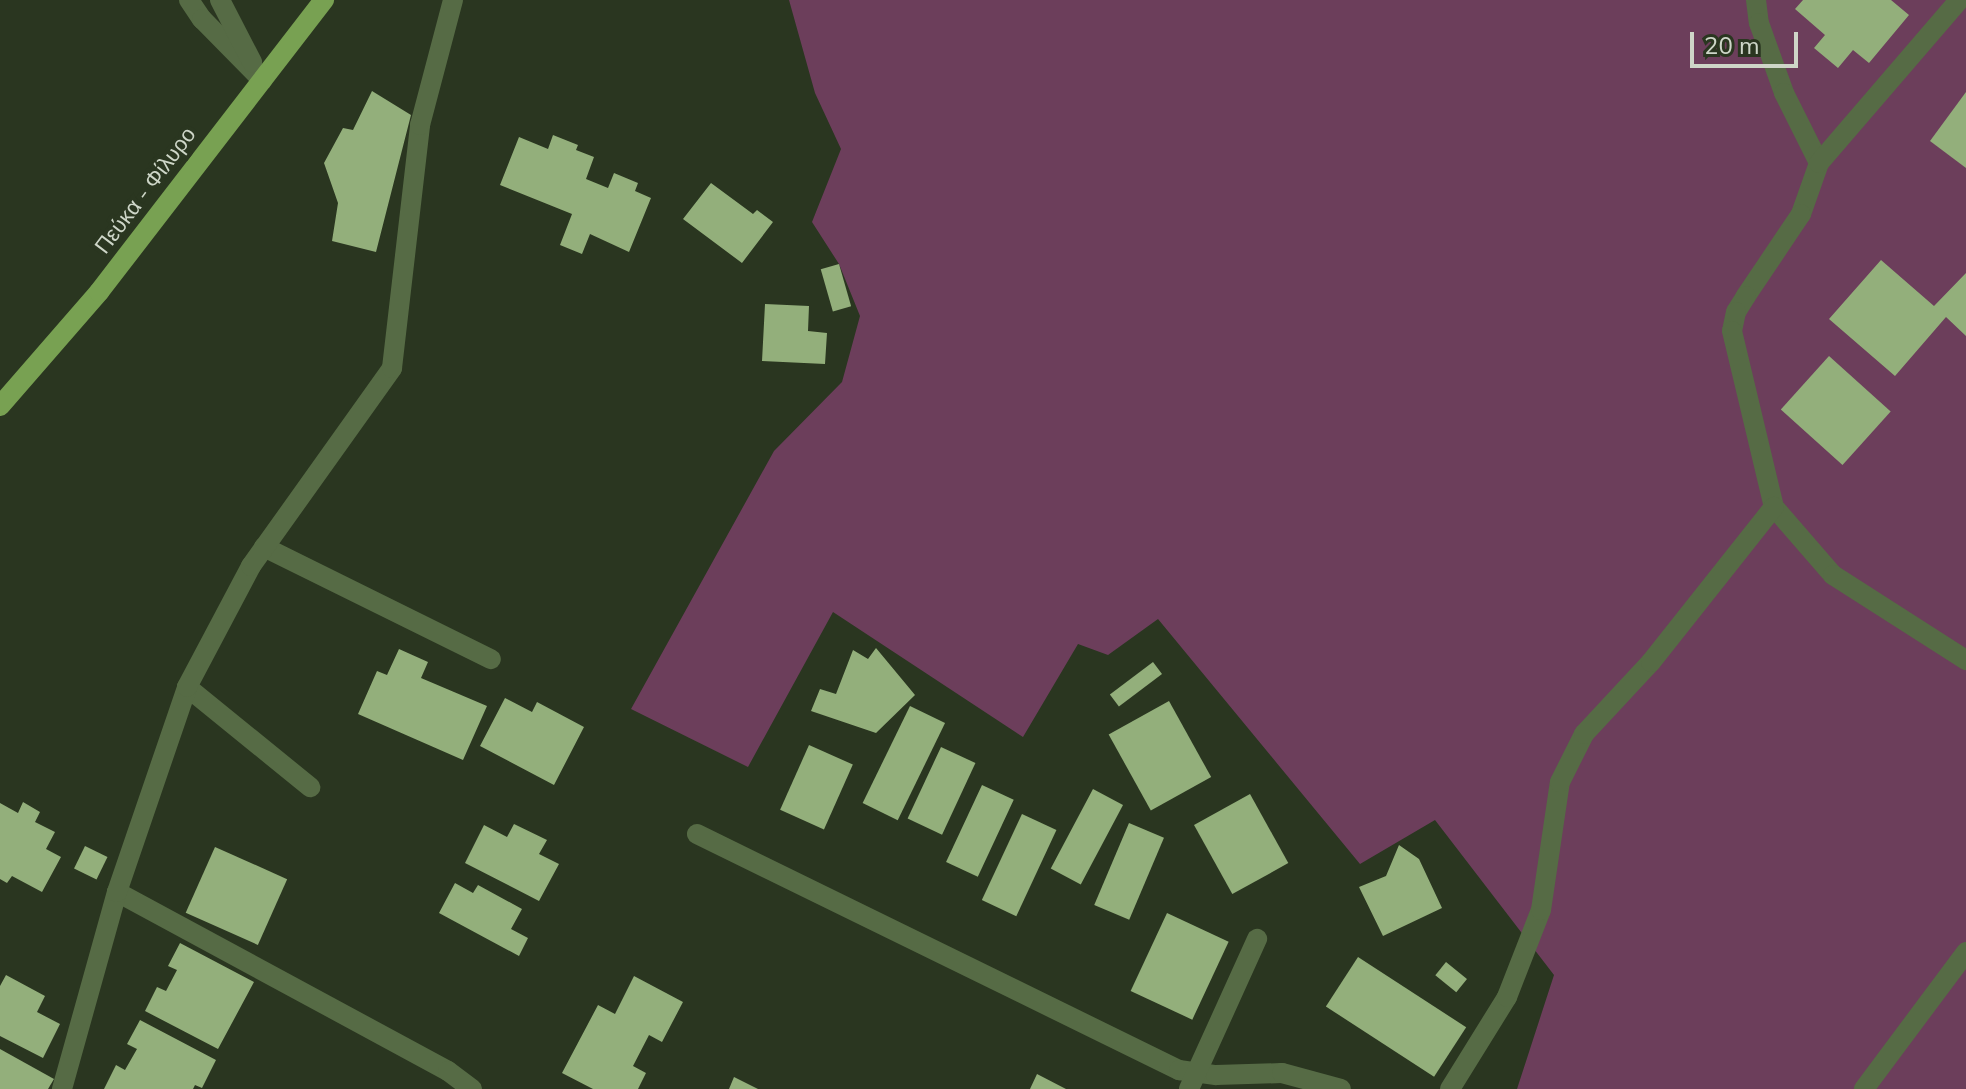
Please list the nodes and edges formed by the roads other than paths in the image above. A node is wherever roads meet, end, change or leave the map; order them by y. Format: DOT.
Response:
graph roads {
  1 [pos="189,0"];
  2 [pos="220,0"];
  3 [pos="324,0"];
  4 [pos="453,0"];
  5 [pos="1756,0"];
  6 [pos="1959,0"];
  7 [pos="262,80"];
  8 [pos="1819,163"];
  9 [pos="0,406"];
  10 [pos="1774,507"];
  11 [pos="264,547"];
  12 [pos="491,659"];
  13 [pos="1966,660"];
  14 [pos="187,687"];
  15 [pos="310,787"];
  16 [pos="697,834"];
  17 [pos="117,892"];
  18 [pos="1257,939"];
  19 [pos="1966,952"];
  20 [pos="1191,1081"];
  21 [pos="62,1089"];
  22 [pos="472,1089"];
  23 [pos="1341,1089"];
  24 [pos="1450,1089"];
  25 [pos="1864,1089"];
  1 -- 7 [label="street"];
  2 -- 7 [label="street"];
  3 -- 7 [label="main road, Πεύκα - Φίλυρο"];
  4 -- 11 [label="street"];
  5 -- 8 [label="street"];
  6 -- 8 [label="street"];
  7 -- 9 [label="main road, Πεύκα - Φίλυρο"];
  8 -- 10 [label="street"];
  10 -- 13 [label="street"];
  10 -- 24 [label="street"];
  11 -- 12 [label="street"];
  11 -- 14 [label="street"];
  14 -- 15 [label="street"];
  14 -- 17 [label="street"];
  16 -- 20 [label="street"];
  17 -- 21 [label="street"];
  17 -- 22 [label="street"];
  18 -- 20 [label="street"];
  19 -- 25 [label="street"];
  20 -- 23 [label="street"];
}
